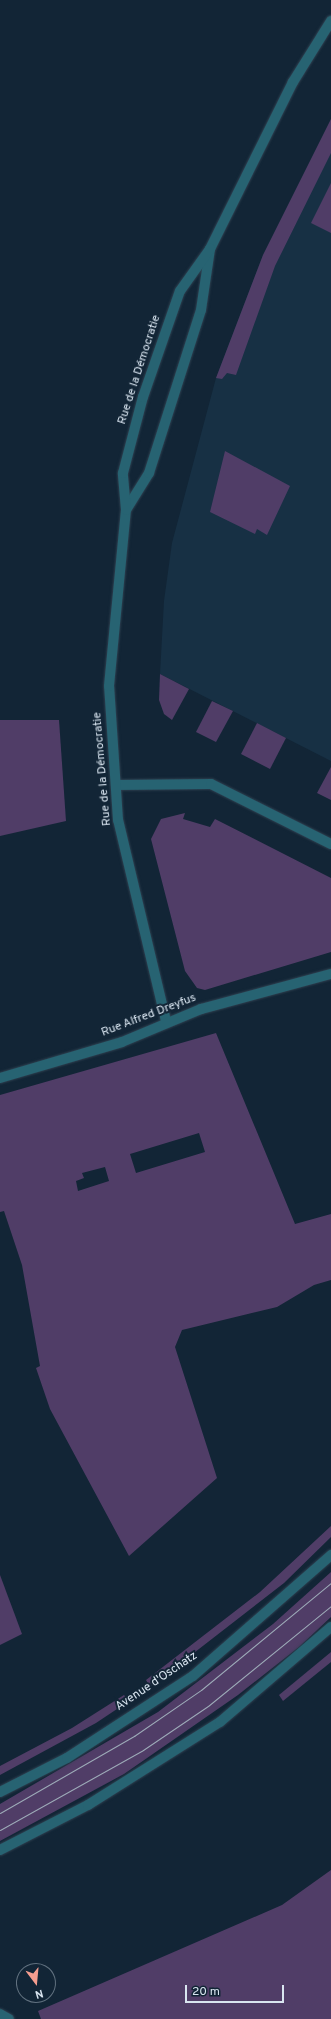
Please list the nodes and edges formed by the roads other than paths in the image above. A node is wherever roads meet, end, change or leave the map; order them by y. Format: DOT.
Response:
graph roads {
  1 [pos="331,21"];
  2 [pos="210,249"];
  3 [pos="126,510"];
  4 [pos="116,785"];
  5 [pos="331,844"];
  6 [pos="331,974"];
  7 [pos="166,1021"];
  8 [pos="0,1078"];
  9 [pos="331,1555"];
  10 [pos="331,1627"];
  11 [pos="0,1792"];
  12 [pos="0,1850"];
  13 [pos="0,2014"];
  14 [pos="10,2019"];
  1 -- 2 [label="street, Rue de la Démocratie"];
  2 -- 3 [label="street, Rue de la Démocratie"];
  2 -- 3 [label="street, Rue de la Démocratie"];
  3 -- 4 [label="street, Rue de la Démocratie"];
  4 -- 5 [label="street"];
  4 -- 7 [label="street, Rue de la Démocratie"];
  6 -- 7 [label="street, Rue Alfred Dreyfus"];
  7 -- 8 [label="street, Rue Alfred Dreyfus"];
  9 -- 11 [label="street, Avenue d'Oschatz"];
  10 -- 12 [label="street"];
  13 -- 14 [label="street"];
}
